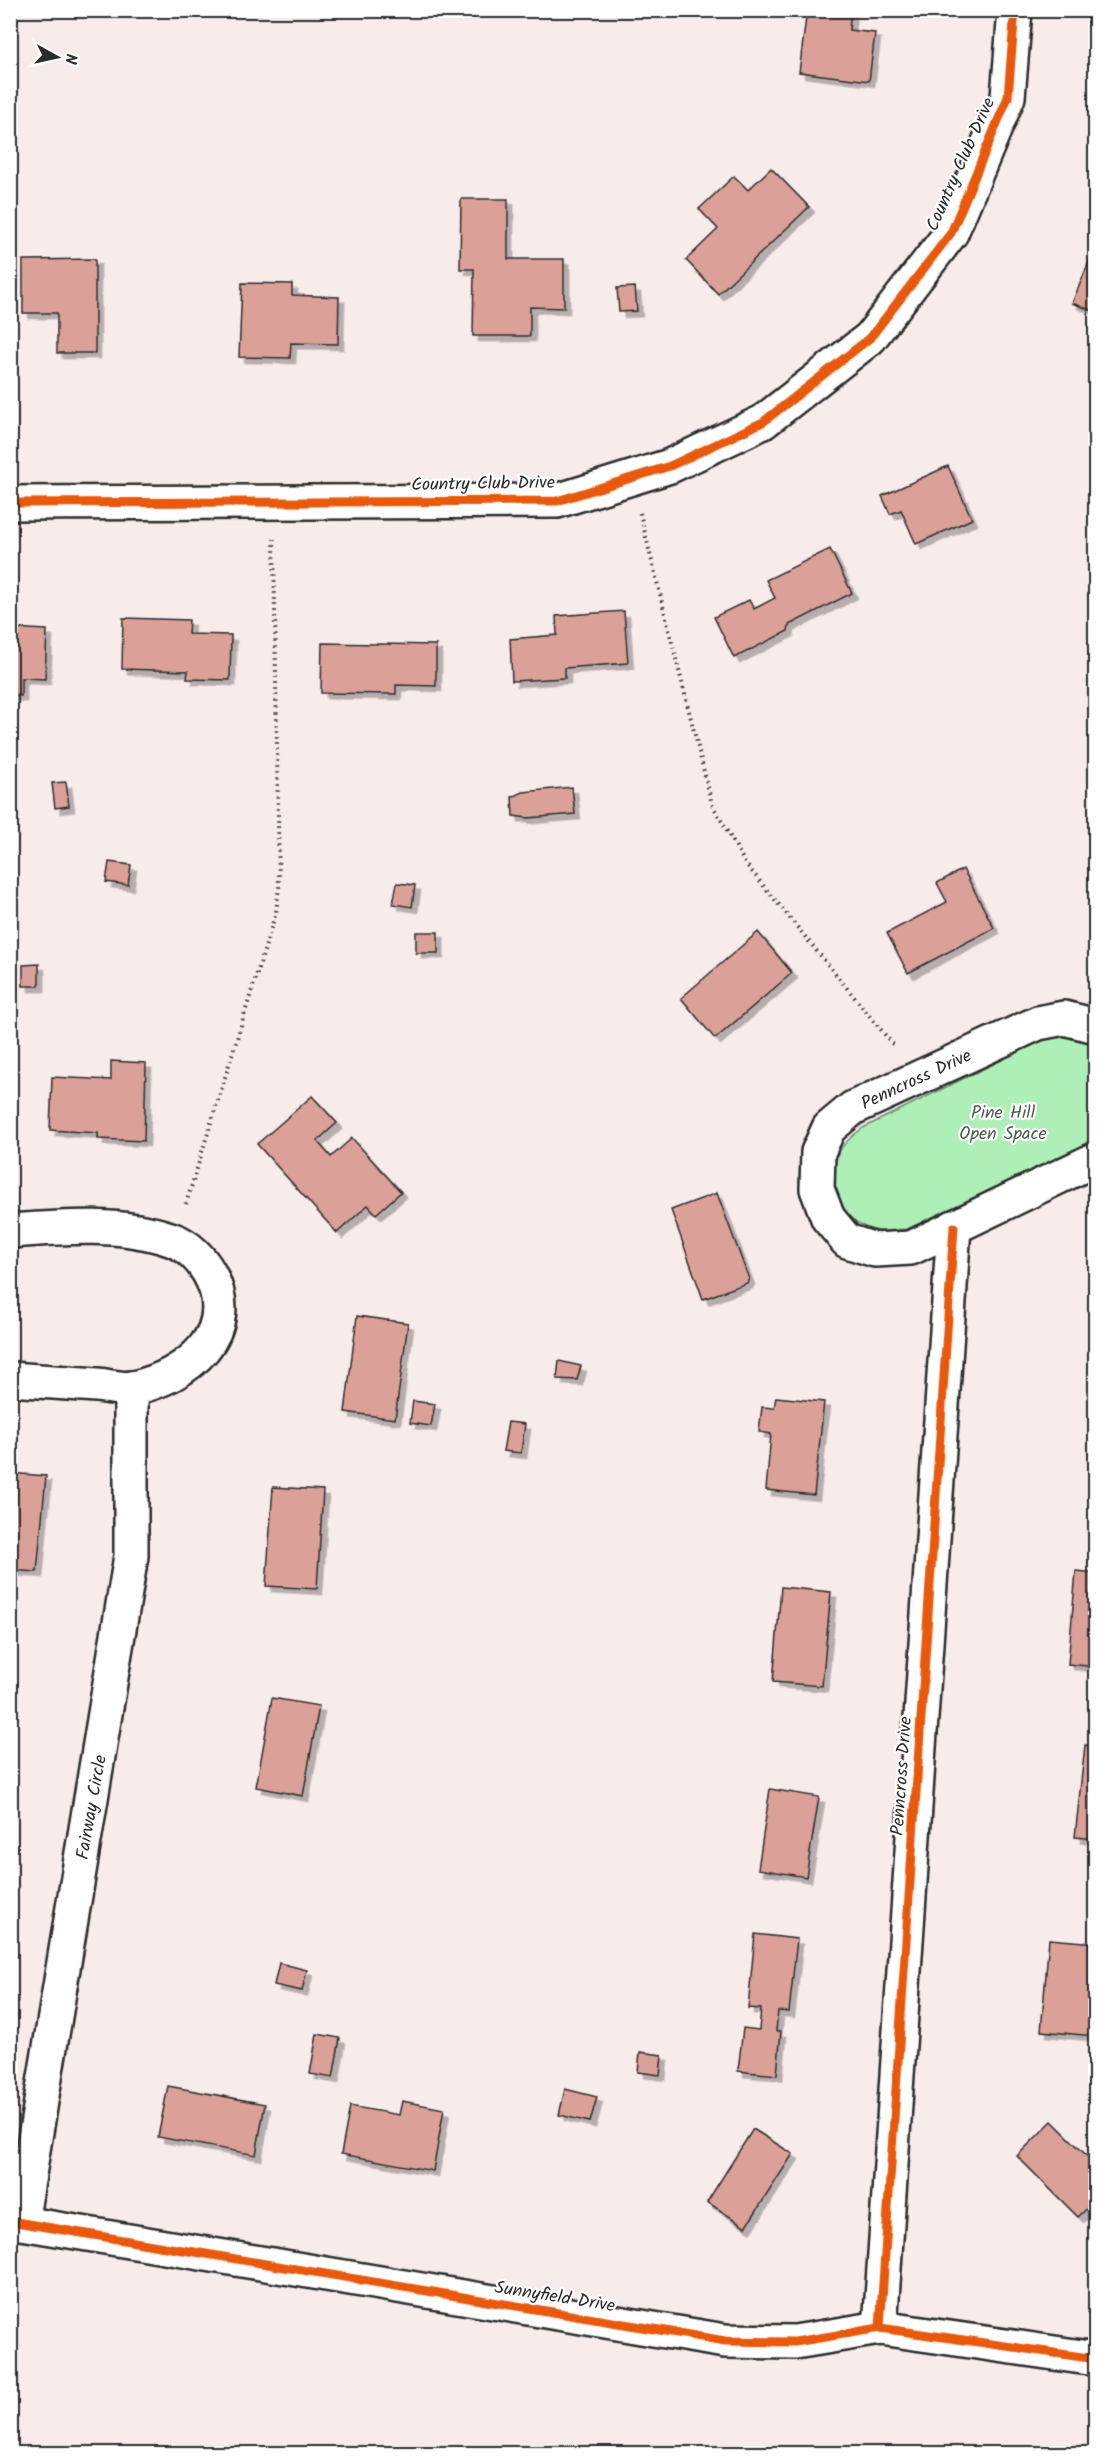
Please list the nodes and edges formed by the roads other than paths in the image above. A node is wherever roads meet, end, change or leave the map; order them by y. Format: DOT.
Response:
graph roads {
  1 [pos="1015,10"];
  2 [pos="10,503"];
  3 [pos="1095,1026"];
  4 [pos="1095,1159"];
  5 [pos="954,1227"];
  6 [pos="10,1231"];
  7 [pos="10,1378"];
  8 [pos="131,1388"];
  9 [pos="16,2222"];
  10 [pos="880,2328"];
  11 [pos="1095,2359"];
  1 -- 2 [label="street, Country Club Drive"];
  3 -- 5 [label="street, Penncross Drive"];
  4 -- 5 [label="street, Penncross Drive"];
  5 -- 10 [label="street, Penncross Drive"];
  6 -- 8 [label="street"];
  7 -- 8 [label="street"];
  8 -- 9 [label="street, Fairway Circle"];
  9 -- 10 [label="street, Sunnyfield Drive"];
  10 -- 11 [label="street, Sunnyfield Drive"];
}
